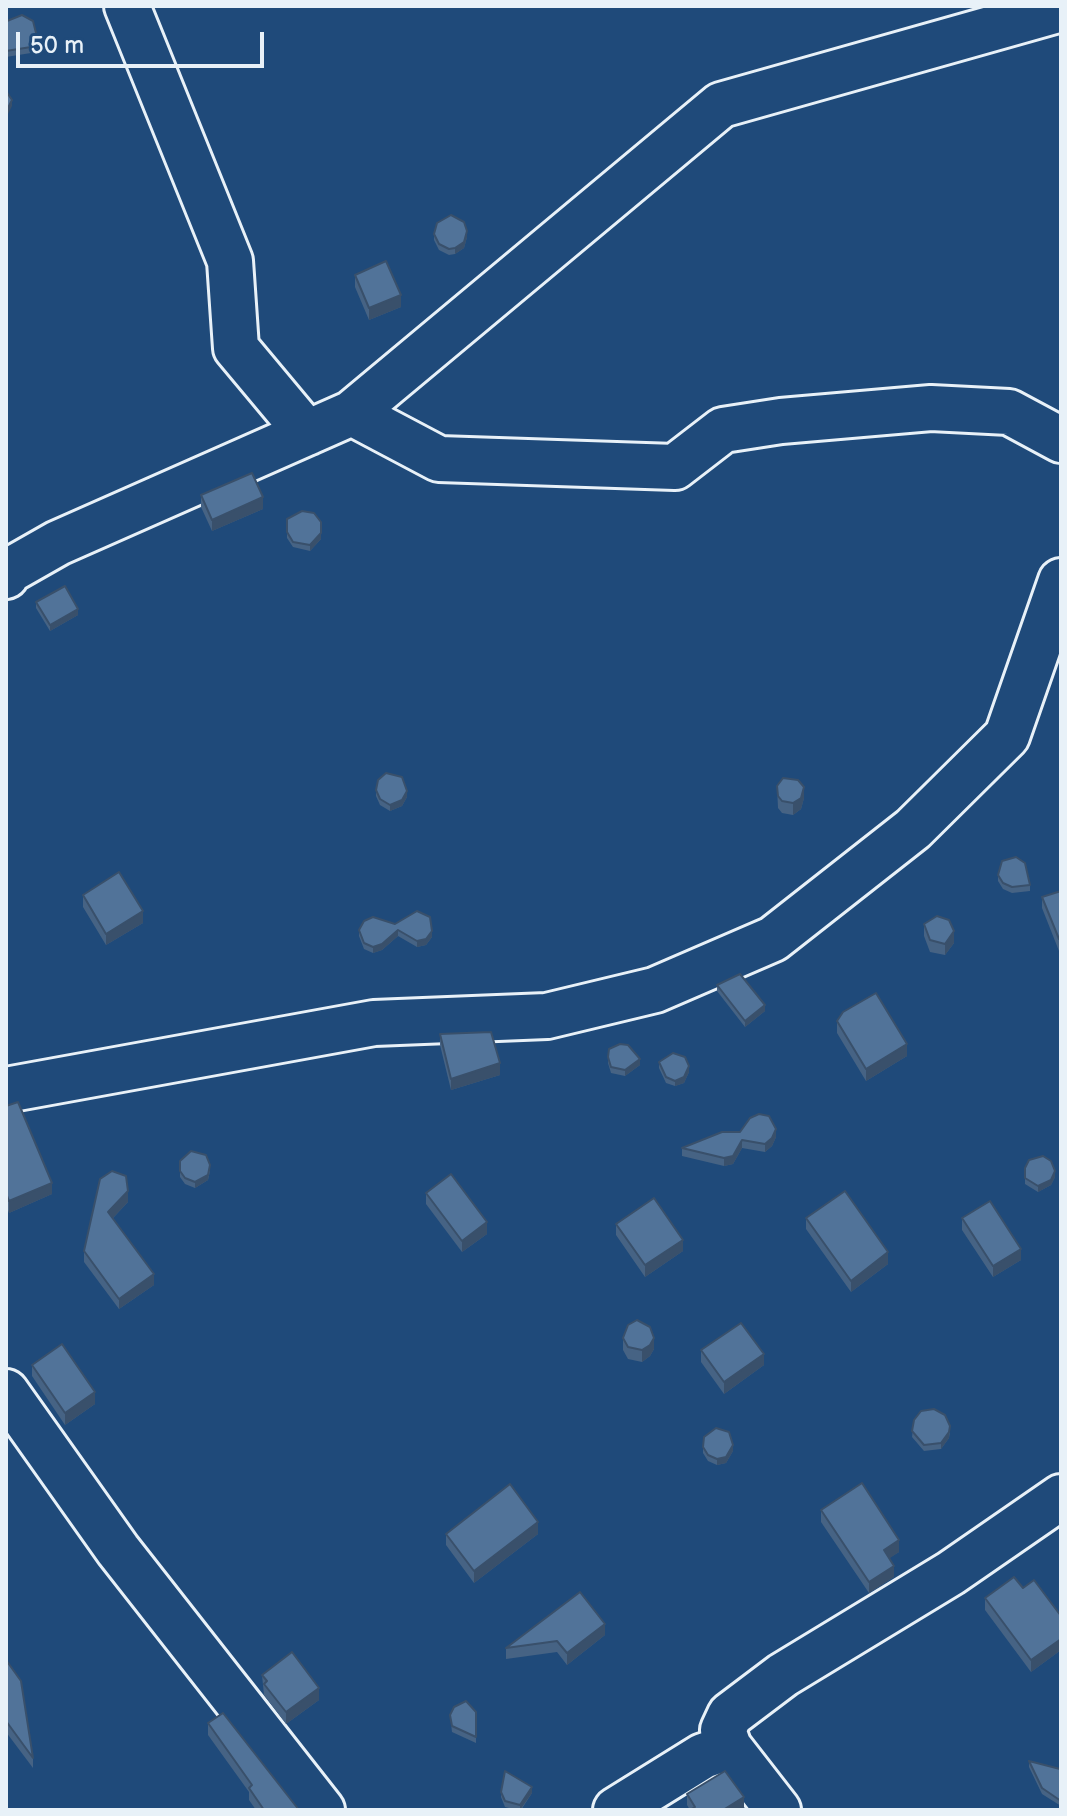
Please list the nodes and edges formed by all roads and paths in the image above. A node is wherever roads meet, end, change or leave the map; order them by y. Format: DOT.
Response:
graph roads {
  1 [pos="127,6"];
  2 [pos="1061,9"];
  3 [pos="352,413"];
  4 [pos="307,433"];
  5 [pos="1061,440"];
  6 [pos="6,576"];
  7 [pos="1061,581"];
  8 [pos="6,1090"];
  9 [pos="6,1392"];
  10 [pos="1061,1497"];
  11 [pos="729,1747"];
  12 [pos="322,1810"];
  13 [pos="616,1810"];
  14 [pos="778,1810"];
  1 -- 4 [label="street"];
  2 -- 3 [label="street"];
  3 -- 4 [label="street"];
  3 -- 5 [label="street"];
  4 -- 6 [label="street"];
  7 -- 8 [label="street"];
  9 -- 12 [label="street"];
  10 -- 11 [label="street"];
  11 -- 13 [label="street"];
  11 -- 14 [label="street"];
}
